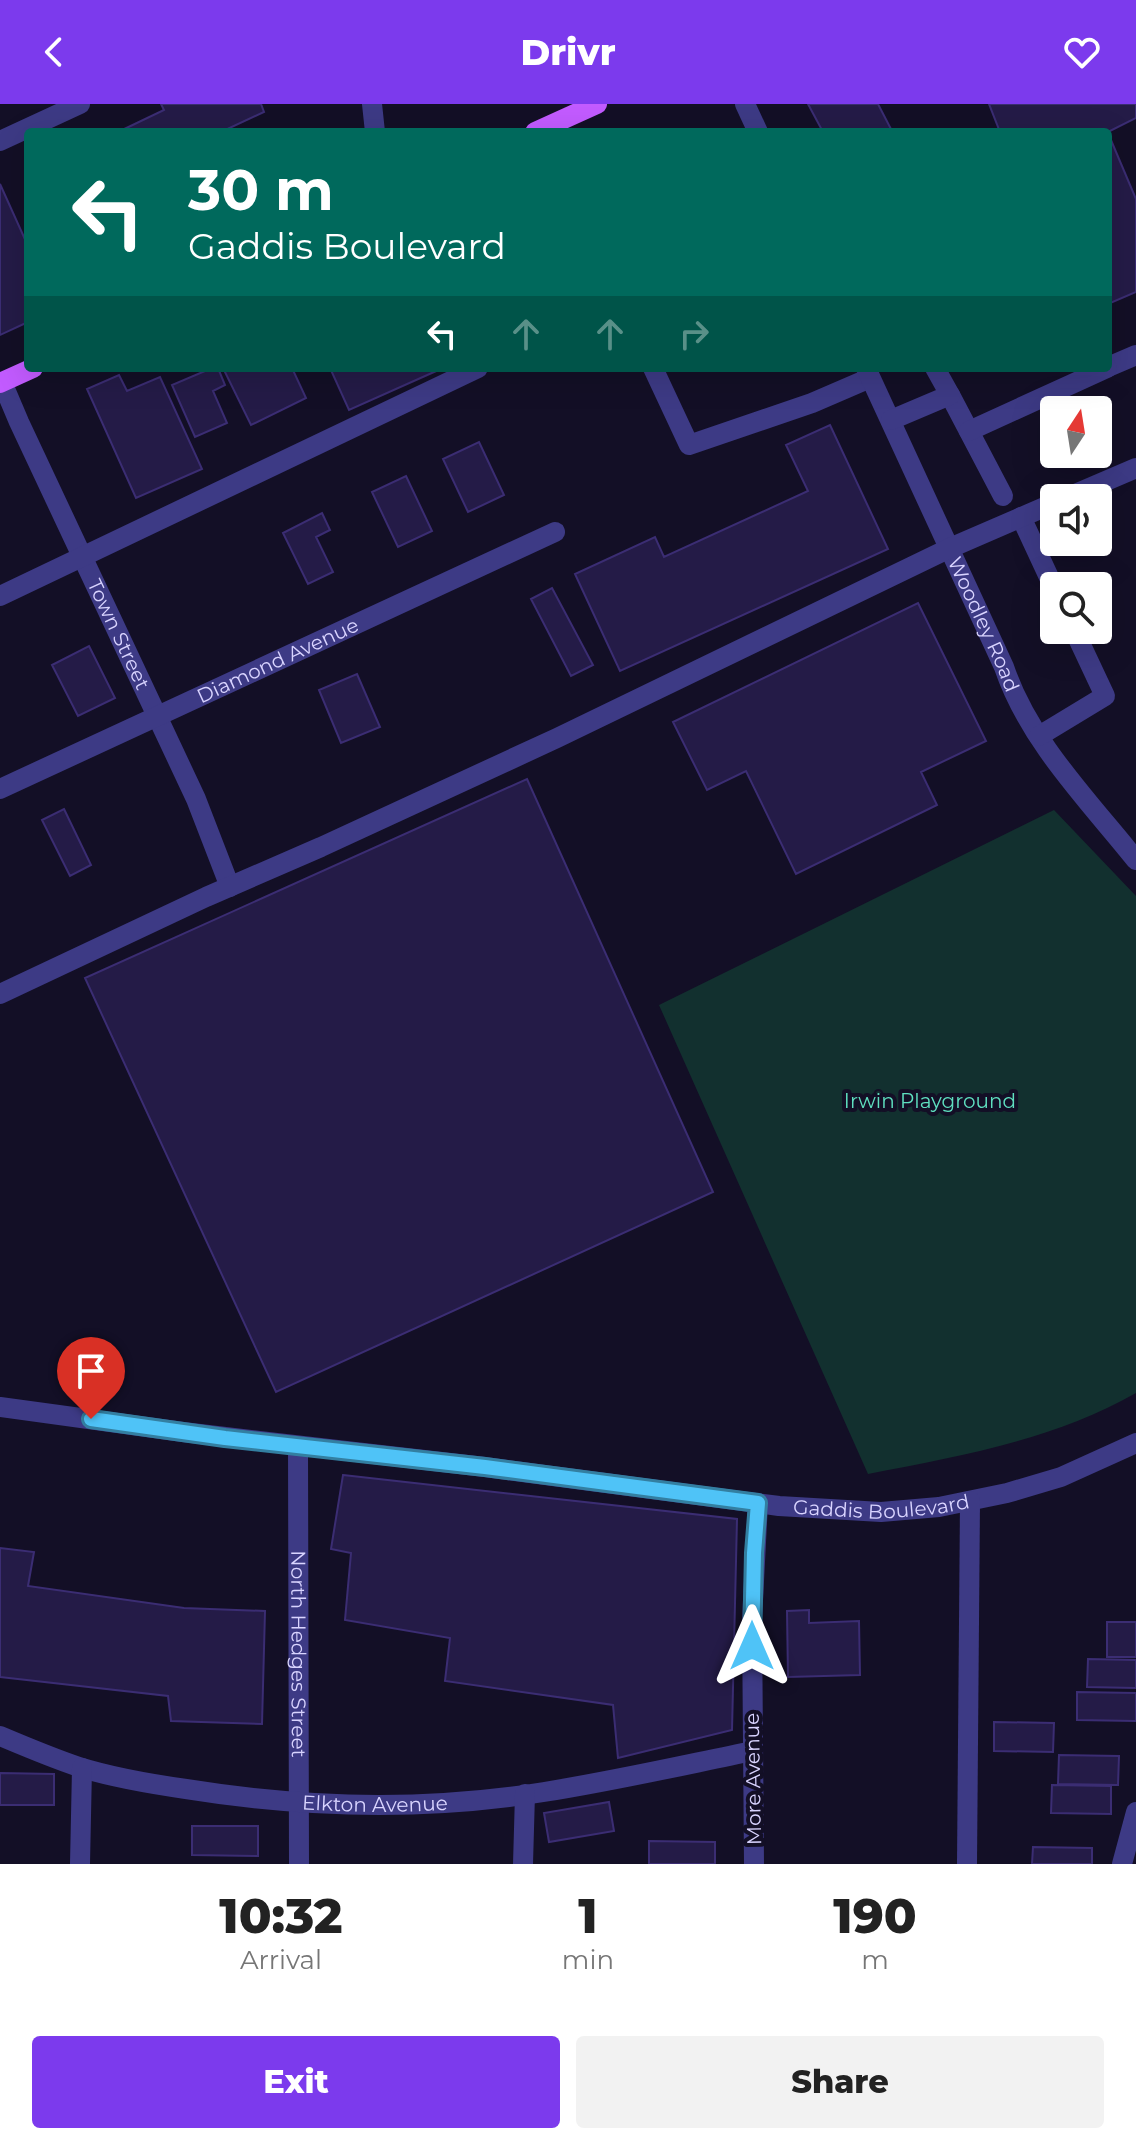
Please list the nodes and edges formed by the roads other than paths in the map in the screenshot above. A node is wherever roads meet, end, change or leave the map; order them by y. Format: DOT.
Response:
graph roads {
  1 [pos="80,104"];
  2 [pos="372,104"];
  3 [pos="597,104"];
  4 [pos="745,104"];
  5 [pos="28,128"];
  6 [pos="375,128"];
  7 [pos="549,128"];
  8 [pos="756,128"];
  9 [pos="24,130"];
  10 [pos="0,141"];
  11 [pos="1136,355"];
  12 [pos="1112,366"];
  13 [pos="24,372"];
  14 [pos="470,372"];
  15 [pos="655,372"];
  16 [pos="937,372"];
  17 [pos="1098,372"];
  18 [pos="868,373"];
  19 [pos="1,383"];
  20 [pos="950,395"];
  21 [pos="891,420"];
  22 [pos="969,431"];
  23 [pos="1136,468"];
  24 [pos="1099,484"];
  25 [pos="1003,496"];
  26 [pos="1040,509"];
  27 [pos="1021,517"];
  28 [pos="555,532"];
  29 [pos="950,548"];
  30 [pos="83,557"];
  31 [pos="1047,572"];
  32 [pos="0,596"];
  33 [pos="1081,644"];
  34 [pos="156,715"];
  35 [pos="1039,736"];
  36 [pos="0,789"];
  37 [pos="1136,860"];
  38 [pos="230,887"];
  39 [pos="0,994"];
  40 [pos="0,1407"];
  41 [pos="1136,1443"];
  42 [pos="298,1446"];
  43 [pos="970,1501"];
  44 [pos="758,1503"];
  45 [pos="0,1736"];
  46 [pos="753,1751"];
  47 [pos="82,1768"];
  48 [pos="525,1794"];
  49 [pos="299,1802"];
  50 [pos="1136,1812"];
  51 [pos="80,1864"];
  52 [pos="299,1864"];
  53 [pos="523,1864"];
  54 [pos="754,1864"];
  55 [pos="967,1864"];
  56 [pos="1122,1864"];
  1 -- 5 [label="street"];
  2 -- 6 [label="street"];
  3 -- 7 [label="main road"];
  4 -- 8 [label="street"];
  9 -- 10 [label="street"];
  11 -- 12 [label="street"];
  13 -- 19 [label="main road"];
  14 -- 30 [label="street"];
  15 -- 18 [label="street"];
  16 -- 20 [label="street"];
  17 -- 22 [label="street"];
  18 -- 21 [label="street, Woodley Road"];
  19 -- 30 [label="street, Town Street"];
  20 -- 21 [label="street"];
  20 -- 22 [label="street"];
  21 -- 29 [label="street, Woodley Road"];
  22 -- 25 [label="street"];
  23 -- 24 [label="street"];
  26 -- 27 [label="street"];
  27 -- 29 [label="street"];
  27 -- 31 [label="street"];
  28 -- 34 [label="street, Diamond Avenue"];
  29 -- 35 [label="street, Woodley Road"];
  29 -- 38 [label="street"];
  30 -- 32 [label="street"];
  30 -- 34 [label="street, Town Street"];
  33 -- 35 [label="street"];
  34 -- 36 [label="street, Diamond Avenue"];
  34 -- 38 [label="street, Town Street"];
  35 -- 37 [label="street, Woodley Road"];
  38 -- 39 [label="street"];
  40 -- 42 [label="street, Gaddis Boulevard"];
  41 -- 43 [label="street, Gaddis Boulevard"];
  42 -- 44 [label="street, Gaddis Boulevard"];
  42 -- 49 [label="street, North Hedges Street"];
  43 -- 44 [label="street, Gaddis Boulevard"];
  43 -- 55 [label="street"];
  44 -- 46 [label="street, More Avenue"];
  45 -- 47 [label="street, Elkton Avenue"];
  46 -- 48 [label="street, Elkton Avenue"];
  46 -- 54 [label="street, More Avenue"];
  47 -- 49 [label="street, Elkton Avenue"];
  47 -- 51 [label="street"];
  48 -- 49 [label="street, Elkton Avenue"];
  48 -- 53 [label="street"];
  49 -- 52 [label="street, North Hedges Street"];
  50 -- 56 [label="street"];
}
